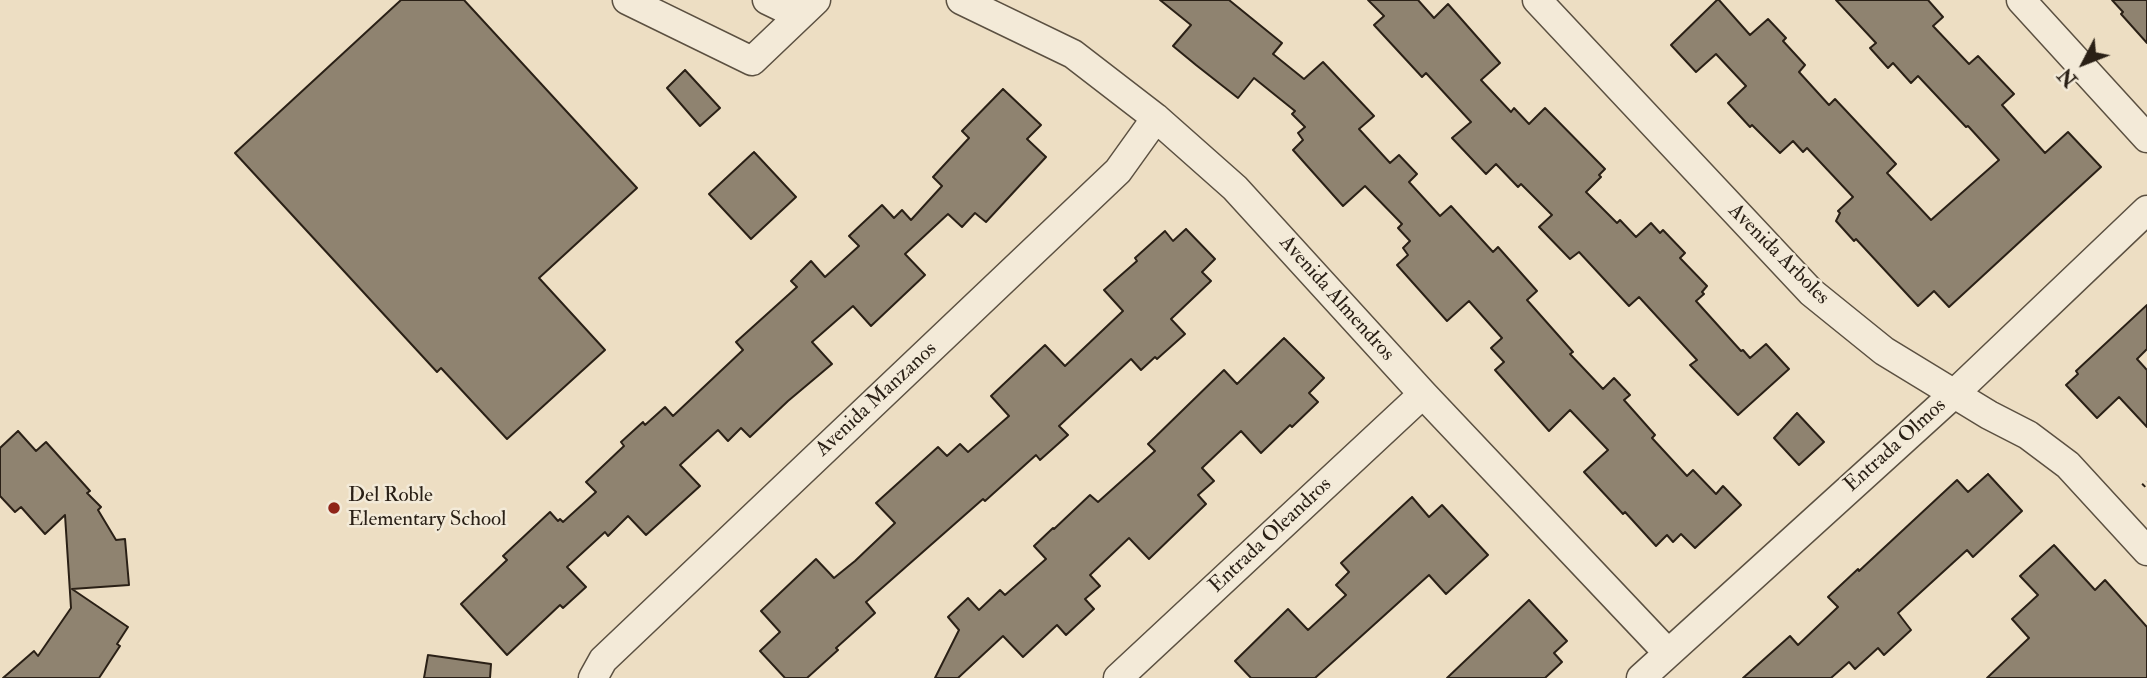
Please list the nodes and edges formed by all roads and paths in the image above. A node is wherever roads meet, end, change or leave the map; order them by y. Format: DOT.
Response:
graph roads {
  1 [pos="626,0"];
  2 [pos="767,0"];
  3 [pos="961,0"];
  4 [pos="1537,0"];
  5 [pos="2021,0"];
  6 [pos="807,8"];
  7 [pos="1156,118"];
  8 [pos="2147,138"];
  9 [pos="2147,210"];
  10 [pos="1955,393"];
  11 [pos="1423,394"];
  12 [pos="2147,551"];
  13 [pos="1668,653"];
  14 [pos="593,678"];
  15 [pos="1118,678"];
  16 [pos="1641,678"];
  1 -- 6 [label="street"];
  2 -- 6 [label="street"];
  3 -- 7 [label="street, Avenida Almendros"];
  4 -- 10 [label="street, Avenida Arboles"];
  5 -- 8 [label="street"];
  7 -- 11 [label="street, Avenida Almendros"];
  7 -- 14 [label="street, Avenida Manzanos"];
  9 -- 10 [label="street, Entrada Olmos"];
  10 -- 12 [label="street, Avenida Arboles"];
  10 -- 13 [label="street, Entrada Olmos"];
  11 -- 13 [label="street, Avenida Almendros"];
  11 -- 15 [label="street, Entrada Oleandros"];
  13 -- 16 [label="street, Entrada Olmos"];
}
